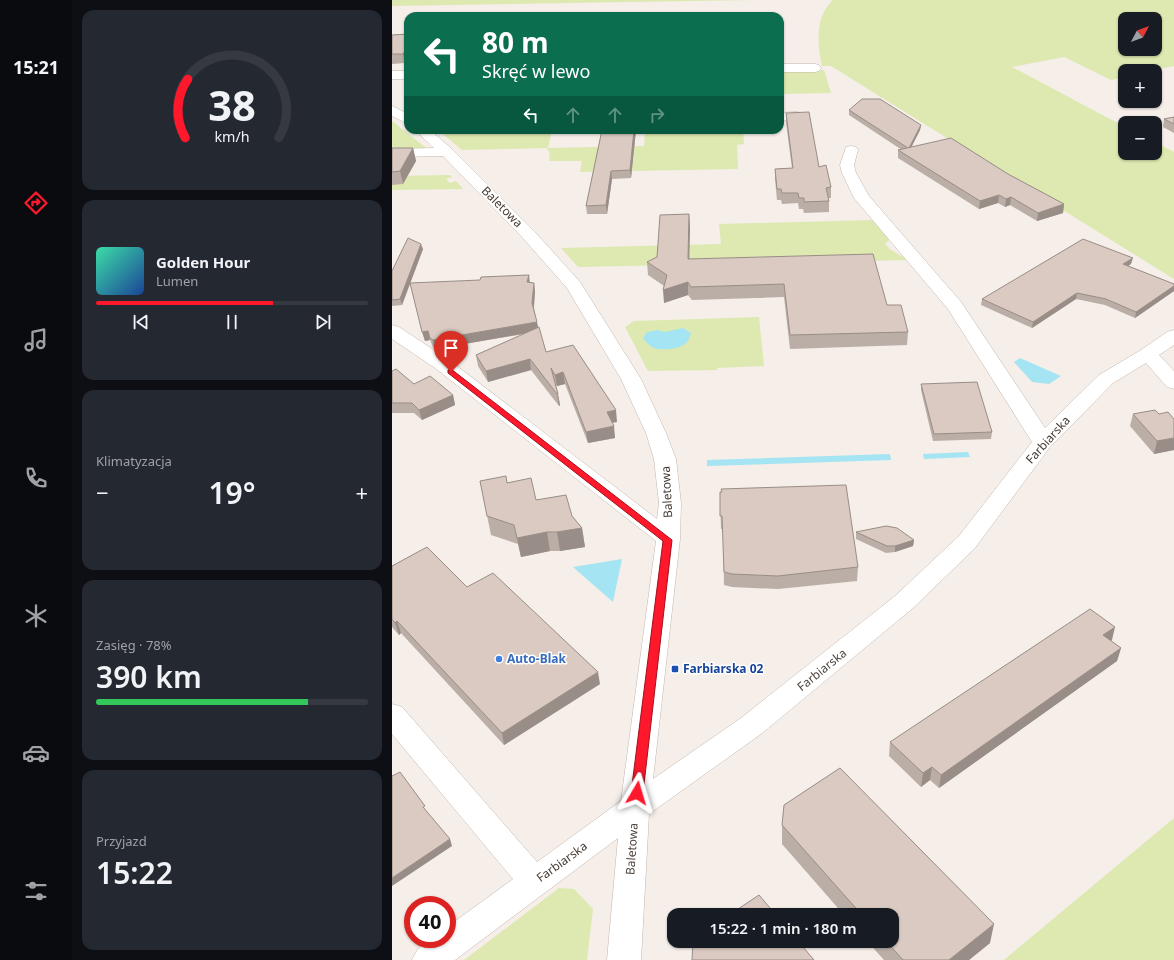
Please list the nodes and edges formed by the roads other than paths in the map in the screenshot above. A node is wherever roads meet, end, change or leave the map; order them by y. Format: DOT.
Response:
graph roads {
  1 [pos="784,68"];
  2 [pos="815,68"];
  3 [pos="392,75"];
  4 [pos="404,75"];
  5 [pos="392,110"];
  6 [pos="797,116"];
  7 [pos="784,117"];
  8 [pos="404,118"];
  9 [pos="427,134"];
  10 [pos="851,150"];
  11 [pos="447,152"];
  12 [pos="392,153"];
  13 [pos="392,331"];
  14 [pos="1174,336"];
  15 [pos="1148,354"];
  16 [pos="1174,383"];
  17 [pos="1043,442"];
  18 [pos="668,540"];
  19 [pos="392,714"];
  20 [pos="636,808"];
  21 [pos="534,882"];
  22 [pos="429,960"];
  23 [pos="624,960"];
  1 -- 2 [label="street"];
  3 -- 4 [label="street"];
  5 -- 8 [label="street"];
  6 -- 7 [label="street"];
  9 -- 11 [label="street, Baletowa"];
  10 -- 17 [label="street"];
  11 -- 12 [label="street"];
  11 -- 18 [label="street, Baletowa"];
  13 -- 18 [label="street"];
  14 -- 15 [label="street, Farbiarska"];
  15 -- 16 [label="street"];
  15 -- 17 [label="street, Farbiarska"];
  17 -- 20 [label="street, Farbiarska"];
  18 -- 20 [label="street, Baletowa"];
  19 -- 21 [label="street"];
  20 -- 21 [label="street, Farbiarska"];
  20 -- 23 [label="street, Baletowa"];
  21 -- 22 [label="street, Farbiarska"];
}
